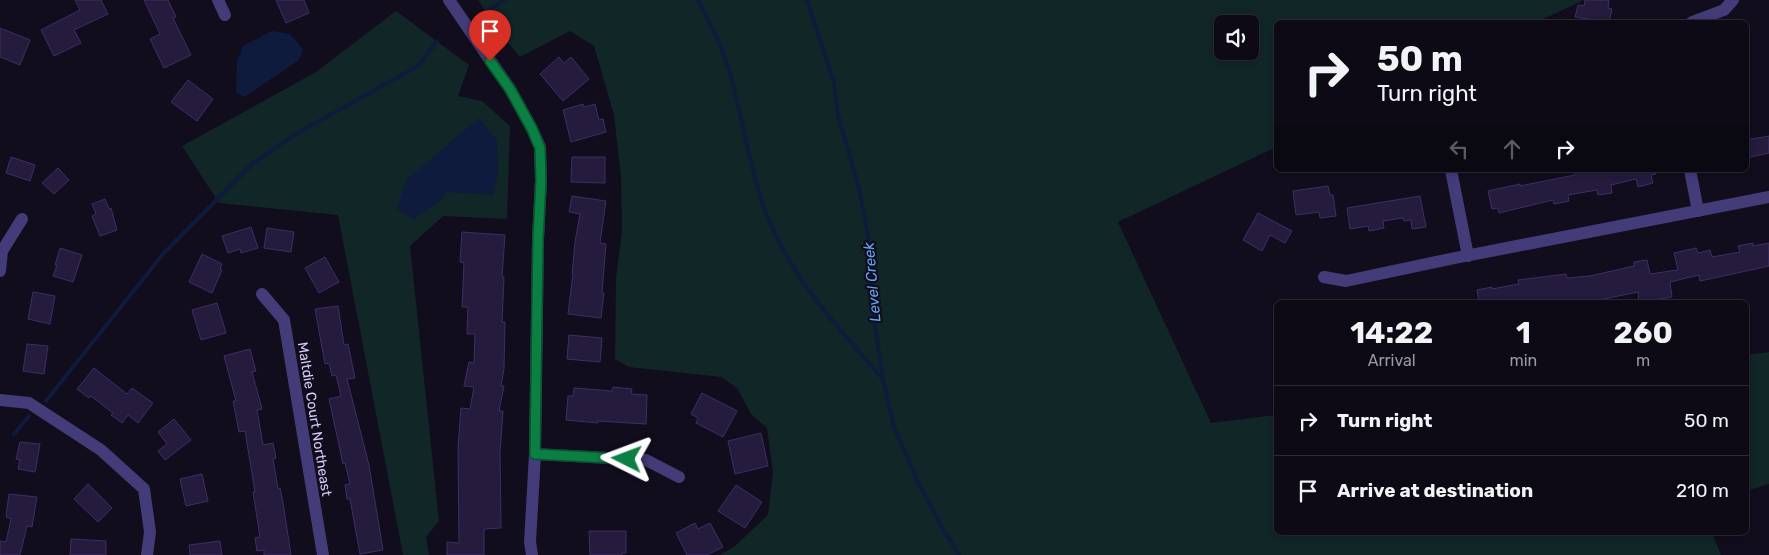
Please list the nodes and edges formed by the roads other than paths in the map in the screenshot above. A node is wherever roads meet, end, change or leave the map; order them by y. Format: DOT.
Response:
graph roads {
  1 [pos="218,0"];
  2 [pos="449,0"];
  3 [pos="1733,0"];
  4 [pos="225,15"];
  5 [pos="1697,20"];
  6 [pos="1451,172"];
  7 [pos="1690,172"];
  8 [pos="1769,197"];
  9 [pos="1698,211"];
  10 [pos="22,219"];
  11 [pos="1468,256"];
  12 [pos="0,271"];
  13 [pos="1324,277"];
  14 [pos="262,294"];
  15 [pos="0,400"];
  16 [pos="535,454"];
  17 [pos="680,478"];
  18 [pos="147,555"];
  19 [pos="323,555"];
  20 [pos="532,555"];
  1 -- 4 [label="street"];
  2 -- 16 [label="street"];
  3 -- 5 [label="street"];
  6 -- 11 [label="street"];
  7 -- 9 [label="street"];
  8 -- 9 [label="street"];
  9 -- 11 [label="street"];
  10 -- 12 [label="street"];
  11 -- 13 [label="street"];
  14 -- 19 [label="street, Maltdie Court Northeast"];
  15 -- 18 [label="street"];
  16 -- 17 [label="street"];
  16 -- 20 [label="street"];
}
